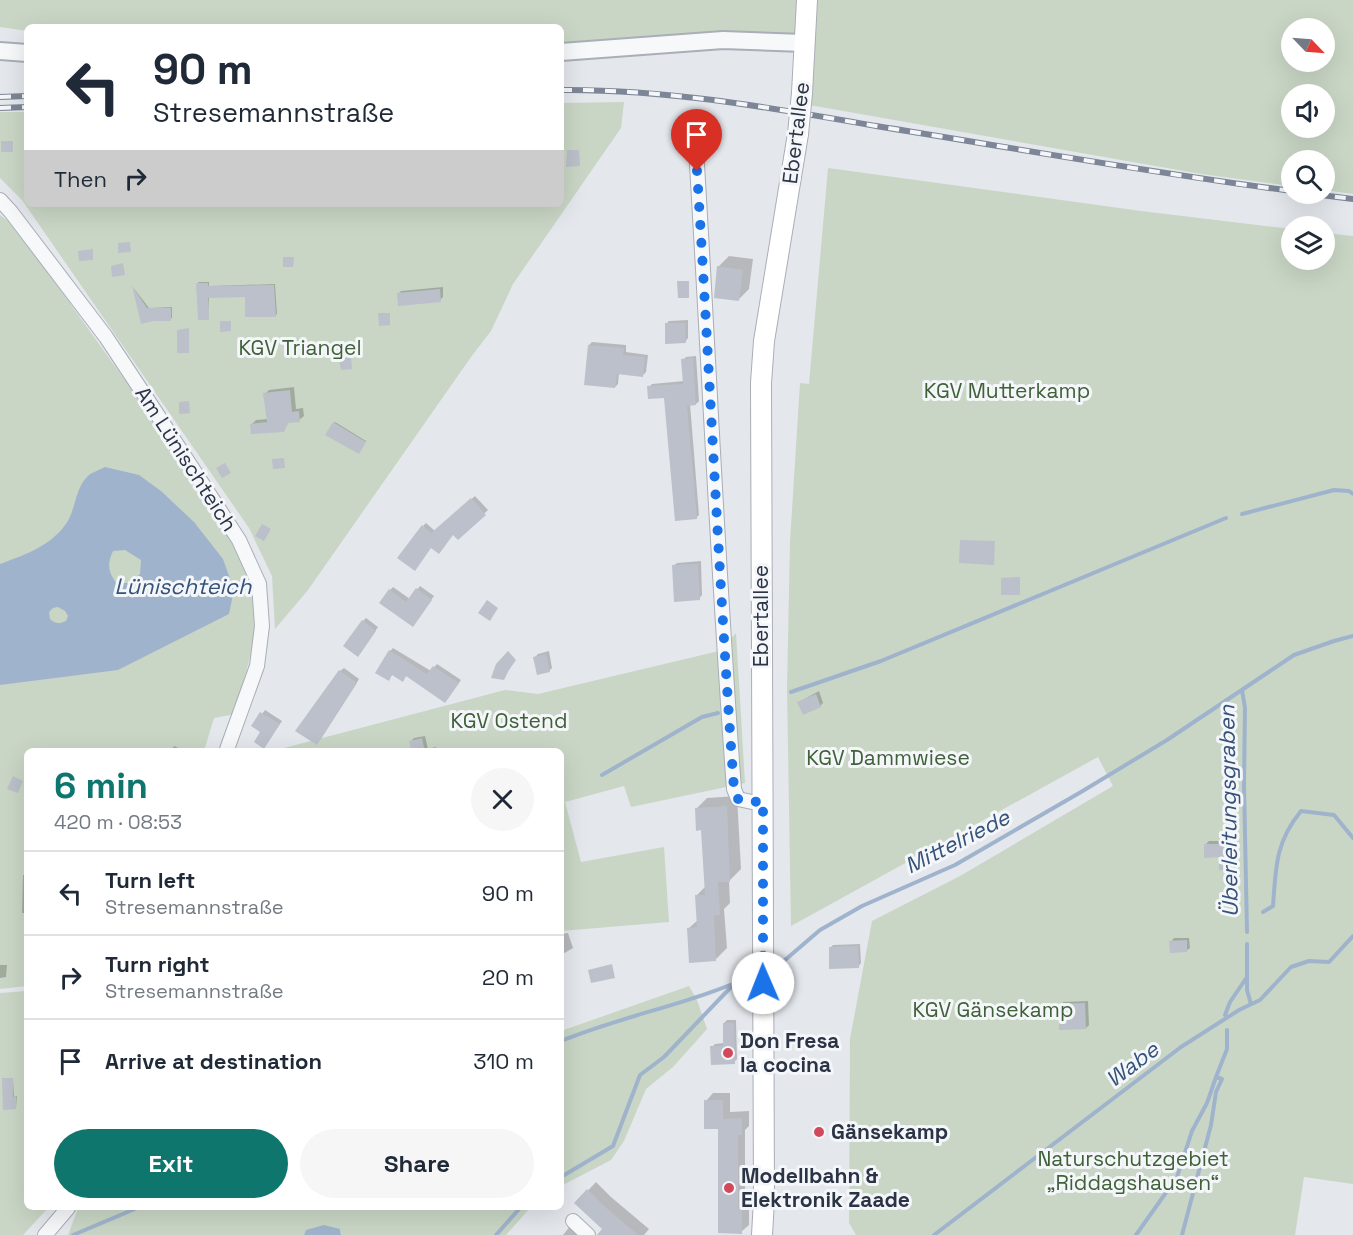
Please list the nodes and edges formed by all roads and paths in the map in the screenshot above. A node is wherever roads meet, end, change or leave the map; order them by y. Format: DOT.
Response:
graph roads {
  1 [pos="807,0"];
  2 [pos="804,43"];
  3 [pos="0,51"];
  4 [pos="24,52"];
  5 [pos="564,52"];
  6 [pos="696,148"];
  7 [pos="0,200"];
  8 [pos="227,748"];
  9 [pos="763,801"];
  10 [pos="66,1210"];
  11 [pos="573,1221"];
  12 [pos="45,1235"];
  13 [pos="588,1235"];
  14 [pos="762,1235"];
  1 -- 2 [label="main road, Ebertallee"];
  2 -- 5 [label="street"];
  2 -- 9 [label="main road, Ebertallee, bridge"];
  3 -- 4 [label="street"];
  6 -- 9 [label="street"];
  7 -- 8 [label="street, Am Lünischteich"];
  9 -- 14 [label="main road, Ebertallee"];
  10 -- 12 [label="street"];
  11 -- 13 [label="street"];
}
